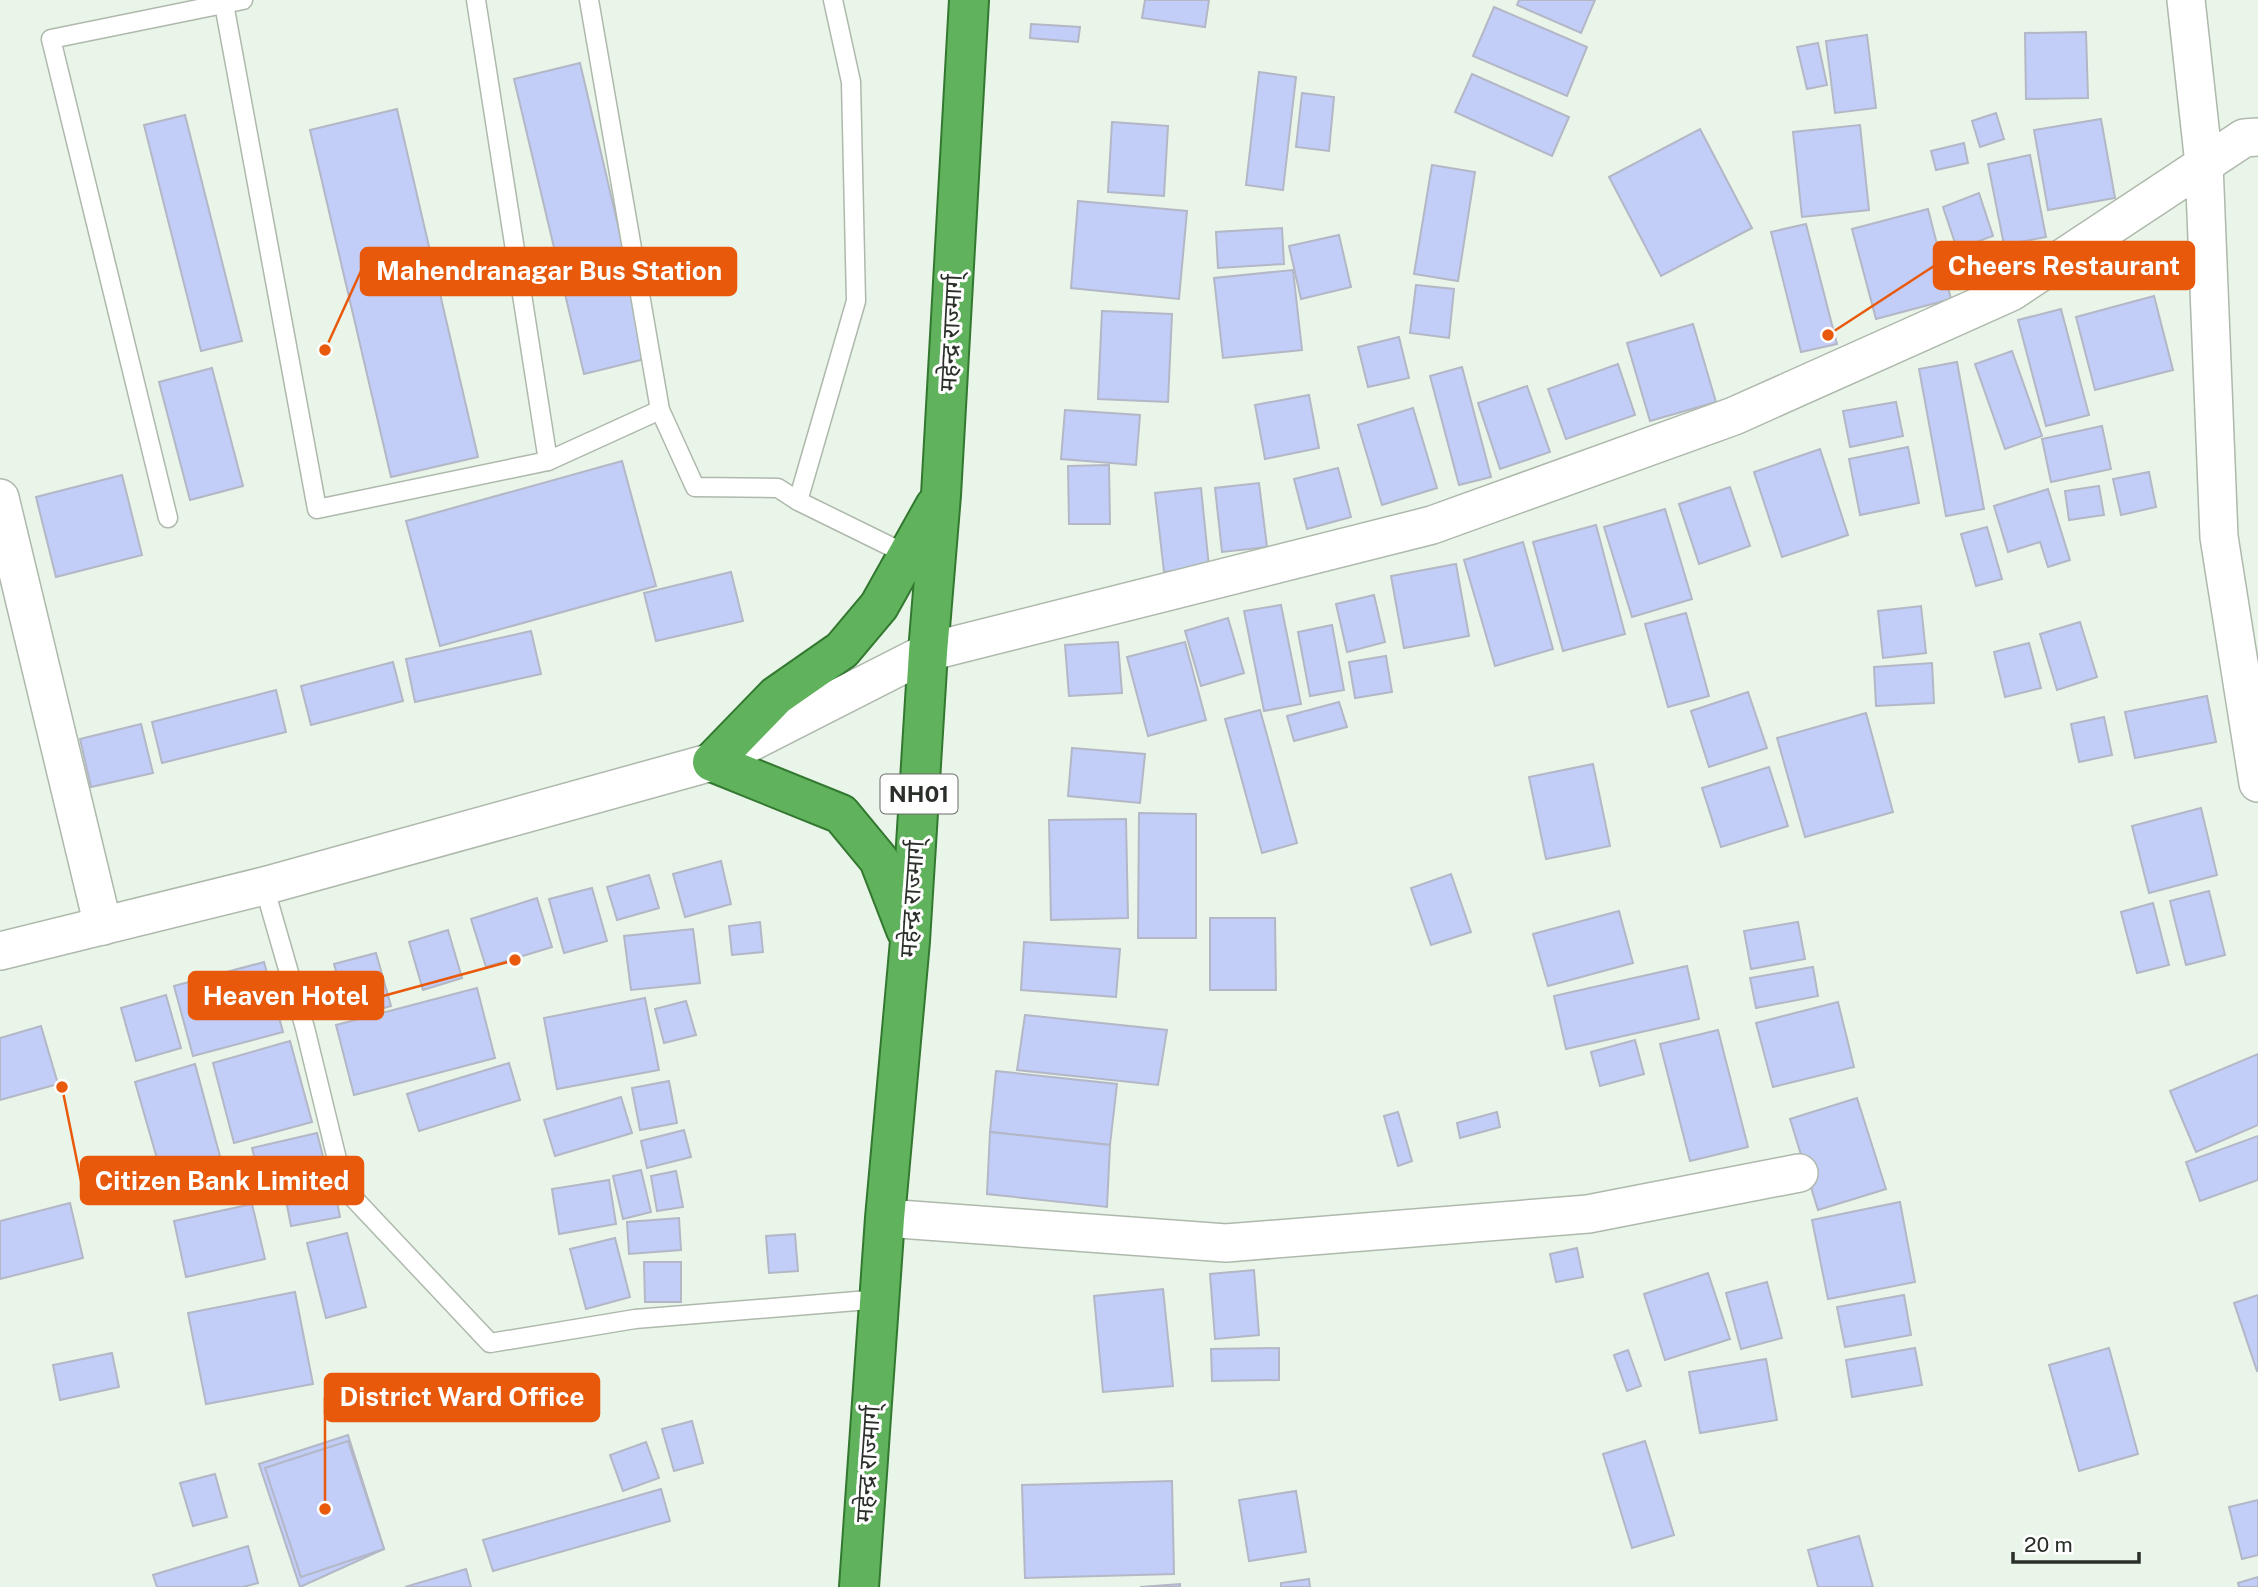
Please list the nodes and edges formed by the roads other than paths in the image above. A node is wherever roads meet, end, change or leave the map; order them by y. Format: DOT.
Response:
graph roads {
  1 [pos="243,0"];
  2 [pos="476,0"];
  3 [pos="589,0"];
  4 [pos="832,0"];
  5 [pos="969,0"];
  6 [pos="2186,0"];
  7 [pos="224,4"];
  8 [pos="2251,137"];
  9 [pos="2204,164"];
  10 [pos="660,410"];
  11 [pos="548,461"];
  12 [pos="941,495"];
  13 [pos="0,498"];
  14 [pos="798,501"];
  15 [pos="168,518"];
  16 [pos="908,555"];
  17 [pos="928,652"];
  18 [pos="712,762"];
  19 [pos="2258,783"];
  20 [pos="264,886"];
  21 [pos="103,926"];
  22 [pos="910,941"];
  23 [pos="0,951"];
  24 [pos="1799,1173"];
  25 [pos="885,1218"];
  26 [pos="881,1299"];
  27 [pos="859,1587"];
  1 -- 7 [label="lane"];
  2 -- 11 [label="lane"];
  3 -- 10 [label="lane"];
  4 -- 14 [label="lane"];
  5 -- 12 [label="highway, महेन्द्र राज्मार्ग् / NH01"];
  6 -- 9 [label="street"];
  7 -- 11 [label="lane"];
  7 -- 15 [label="lane"];
  8 -- 9 [label="street"];
  9 -- 17 [label="street"];
  9 -- 19 [label="street"];
  10 -- 11 [label="lane"];
  10 -- 14 [label="lane"];
  12 -- 16 [label="highway"];
  12 -- 17 [label="highway, महेन्द्र राज्मार्ग् / NH01"];
  13 -- 21 [label="street"];
  14 -- 16 [label="lane"];
  16 -- 18 [label="highway"];
  17 -- 18 [label="street"];
  17 -- 22 [label="highway, महेन्द्र राज्मार्ग् / NH01"];
  18 -- 20 [label="street"];
  18 -- 22 [label="highway"];
  20 -- 21 [label="street"];
  20 -- 26 [label="lane"];
  21 -- 23 [label="street"];
  22 -- 25 [label="highway, महेन्द्र राज्मार्ग् / NH01"];
  24 -- 25 [label="street"];
  25 -- 26 [label="highway, महेन्द्र राज्मार्ग् / NH01"];
  26 -- 27 [label="highway, महेन्द्र राज्मार्ग् / NH01"];
}
